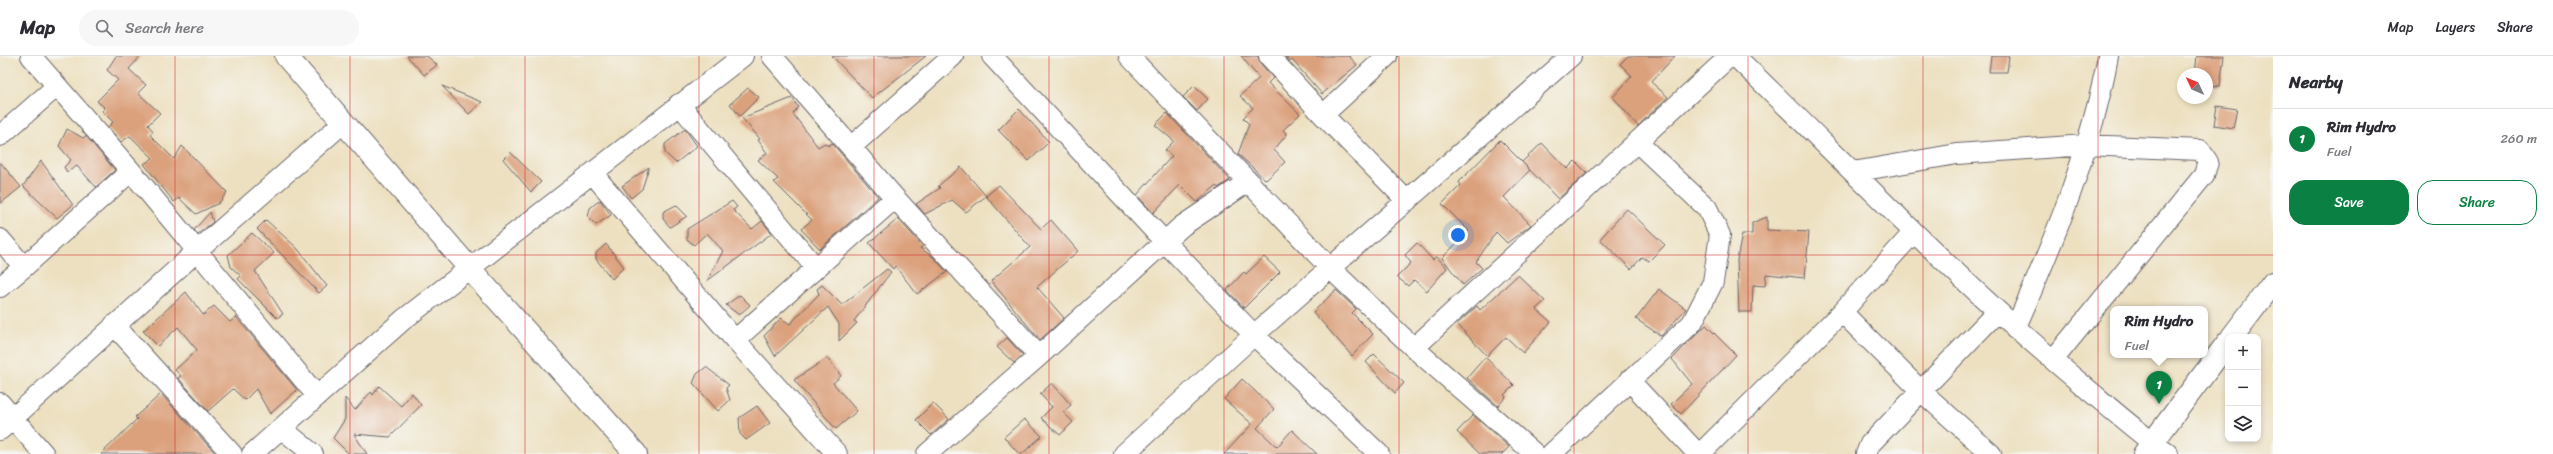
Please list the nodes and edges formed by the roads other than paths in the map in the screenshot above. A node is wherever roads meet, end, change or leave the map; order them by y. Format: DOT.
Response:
graph roads {
  1 [pos="31,56"];
  2 [pos="286,56"];
  3 [pos="743,56"];
  4 [pos="772,56"];
  5 [pos="953,56"];
  6 [pos="992,56"];
  7 [pos="1129,56"];
  8 [pos="1269,56"];
  9 [pos="1387,56"];
  10 [pos="1571,56"];
  11 [pos="1730,56"];
  12 [pos="1735,56"];
  13 [pos="2108,56"];
  14 [pos="57,86"];
  15 [pos="679,104"];
  16 [pos="1323,115"];
  17 [pos="343,123"];
  18 [pos="0,136"];
  19 [pos="1637,142"];
  20 [pos="2086,145"];
  21 [pos="851,147"];
  22 [pos="131,172"];
  23 [pos="1853,172"];
  24 [pos="593,174"];
  25 [pos="1249,181"];
  26 [pos="895,198"];
  27 [pos="1407,201"];
  28 [pos="1913,233"];
  29 [pos="0,239"];
  30 [pos="1164,242"];
  31 [pos="197,251"];
  32 [pos="24,267"];
  33 [pos="816,268"];
  34 [pos="470,269"];
  35 [pos="1331,269"];
  36 [pos="2273,283"];
  37 [pos="0,287"];
  38 [pos="1842,312"];
  39 [pos="1997,312"];
  40 [pos="114,325"];
  41 [pos="2015,329"];
  42 [pos="2234,334"];
  43 [pos="1254,335"];
  44 [pos="735,340"];
  45 [pos="2225,346"];
  46 [pos="1414,348"];
  47 [pos="1039,356"];
  48 [pos="2053,360"];
  49 [pos="1629,380"];
  50 [pos="1921,391"];
  51 [pos="317,396"];
  52 [pos="0,403"];
  53 [pos="6,424"];
  54 [pos="281,428"];
  55 [pos="2155,450"];
  56 [pos="44,454"];
  57 [pos="232,454"];
  58 [pos="252,454"];
  59 [pos="313,454"];
  60 [pos="636,454"];
  61 [pos="837,454"];
  62 [pos="927,454"];
  63 [pos="1124,454"];
  64 [pos="1379,454"];
  65 [pos="1535,454"];
  66 [pos="1551,454"];
  67 [pos="1699,454"];
  68 [pos="1866,454"];
  69 [pos="1991,454"];
  1 -- 14 [label="street"];
  2 -- 17 [label="street"];
  3 -- 15 [label="street"];
  4 -- 21 [label="street"];
  5 -- 21 [label="street"];
  6 -- 30 [label="street"];
  7 -- 25 [label="street"];
  8 -- 16 [label="street"];
  9 -- 16 [label="street"];
  10 -- 27 [label="street"];
  11 -- 19 [label="street"];
  12 -- 23 [label="street"];
  13 -- 20 [label="street"];
  14 -- 18 [label="street"];
  14 -- 22 [label="street"];
  15 -- 24 [label="street"];
  15 -- 33 [label="street"];
  16 -- 27 [label="street"];
  17 -- 31 [label="street"];
  17 -- 34 [label="street"];
  19 -- 46 [label="street"];
  19 -- 49 [label="street"];
  20 -- 23 [label="street"];
  20 -- 41 [label="street"];
  20 -- 48 [label="street"];
  21 -- 26 [label="street"];
  22 -- 31 [label="street"];
  22 -- 32 [label="street"];
  23 -- 28 [label="street"];
  24 -- 34 [label="street"];
  24 -- 44 [label="street"];
  25 -- 30 [label="street"];
  25 -- 35 [label="street"];
  26 -- 33 [label="street"];
  26 -- 47 [label="street"];
  27 -- 35 [label="street"];
  28 -- 38 [label="street"];
  28 -- 39 [label="street"];
  29 -- 32 [label="street"];
  30 -- 43 [label="street"];
  30 -- 47 [label="street"];
  31 -- 40 [label="street"];
  31 -- 51 [label="street"];
  32 -- 37 [label="street"];
  33 -- 44 [label="street"];
  34 -- 51 [label="street"];
  34 -- 60 [label="street"];
  35 -- 43 [label="street"];
  35 -- 46 [label="street"];
  36 -- 42 [label="street"];
  38 -- 50 [label="street"];
  38 -- 67 [label="street"];
  39 -- 41 [label="street"];
  39 -- 50 [label="street"];
  40 -- 53 [label="street"];
  40 -- 57 [label="street"];
  41 -- 48 [label="street"];
  43 -- 63 [label="street"];
  43 -- 64 [label="street"];
  44 -- 61 [label="street"];
  45 -- 55 [label="street"];
  46 -- 65 [label="street"];
  47 -- 62 [label="street"];
  48 -- 55 [label="street"];
  49 -- 66 [label="street"];
  49 -- 67 [label="street"];
  50 -- 68 [label="street"];
  50 -- 69 [label="street"];
  51 -- 54 [label="street"];
  52 -- 53 [label="street"];
  53 -- 56 [label="street"];
  54 -- 58 [label="street"];
  54 -- 59 [label="street"];
}
